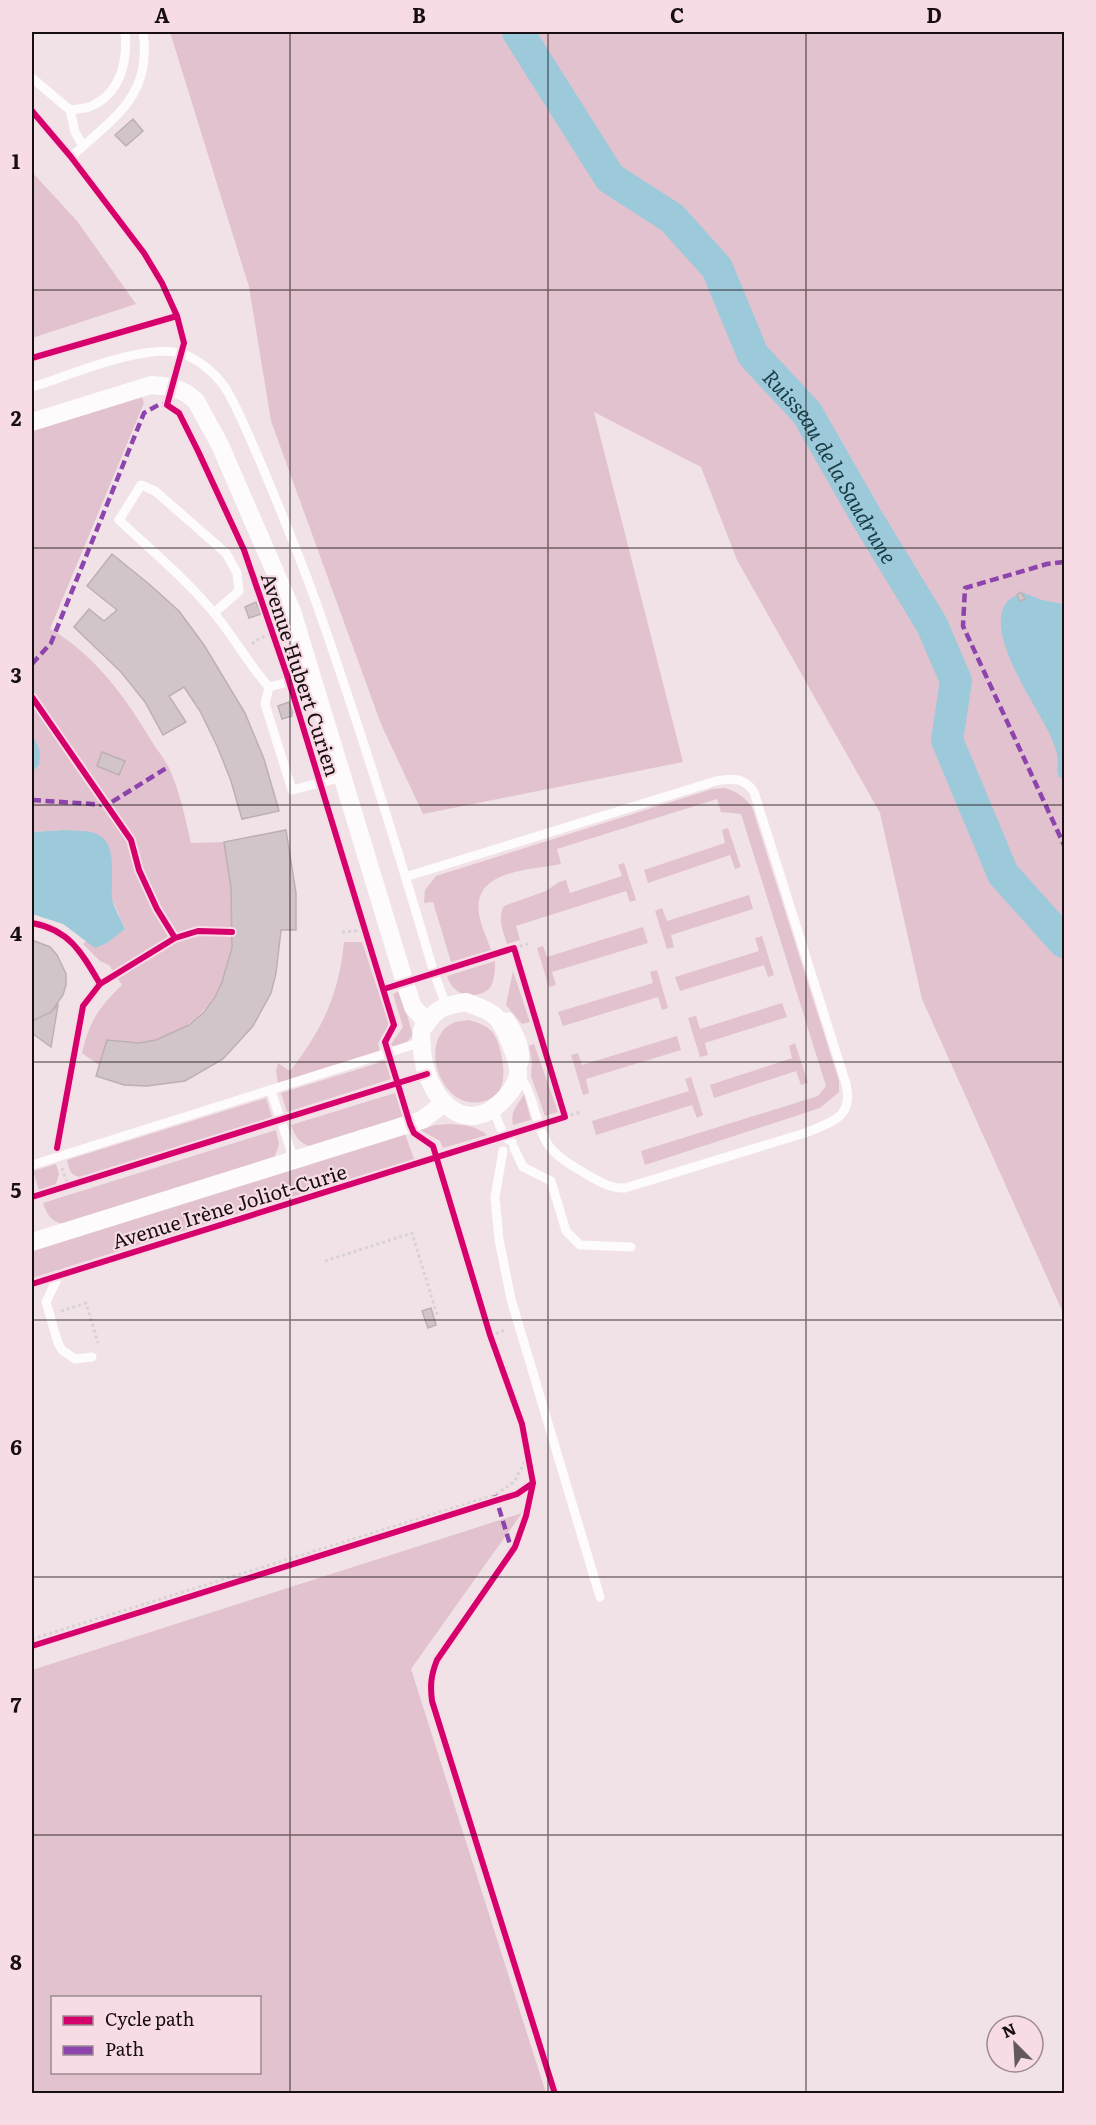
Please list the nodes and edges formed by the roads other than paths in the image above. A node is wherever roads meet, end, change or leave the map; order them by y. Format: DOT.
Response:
graph roads {
  1 [pos="124,32"];
  2 [pos="143,32"];
  3 [pos="32,78"];
  4 [pos="70,110"];
  5 [pos="83,146"];
  6 [pos="71,157"];
  7 [pos="32,387"];
  8 [pos="32,422"];
  9 [pos="214,613"];
  10 [pos="312,676"];
  11 [pos="269,687"];
  12 [pos="343,777"];
  13 [pos="405,877"];
  14 [pos="447,1005"];
  15 [pos="427,1022"];
  16 [pos="422,1042"];
  17 [pos="518,1070"];
  18 [pos="271,1091"];
  19 [pos="443,1104"];
  20 [pos="493,1109"];
  21 [pos="507,1145"];
  22 [pos="294,1160"];
  23 [pos="32,1165"];
  24 [pos="32,1242"];
  25 [pos="631,1247"];
  26 [pos="59,1275"];
  27 [pos="92,1357"];
  28 [pos="600,1597"];
  1 -- 4 [label="lane"];
  2 -- 5 [label="lane"];
  3 -- 4 [label="lane"];
  4 -- 5 [label="lane"];
  5 -- 6 [label="lane"];
  7 -- 13 [label="lane"];
  8 -- 10 [label="street, Avenue Hubert Curien"];
  9 -- 9 [label="lane"];
  9 -- 11 [label="lane"];
  10 -- 11 [label="lane"];
  10 -- 12 [label="street, Avenue Hubert Curien"];
  11 -- 12 [label="lane"];
  12 -- 15 [label="street, Avenue Hubert Curien"];
  13 -- 14 [label="lane"];
  13 -- 17 [label="lane"];
  14 -- 15 [label="street"];
  14 -- 17 [label="street"];
  15 -- 16 [label="street"];
  16 -- 18 [label="lane"];
  16 -- 19 [label="street"];
  17 -- 20 [label="street"];
  18 -- 22 [label="lane"];
  18 -- 23 [label="lane"];
  19 -- 20 [label="street"];
  19 -- 22 [label="street, Avenue Irène Joliot-Curie"];
  20 -- 21 [label="lane"];
  21 -- 25 [label="lane"];
  21 -- 28 [label="lane"];
  22 -- 24 [label="street, Avenue Irène Joliot-Curie"];
  26 -- 27 [label="lane"];
}
